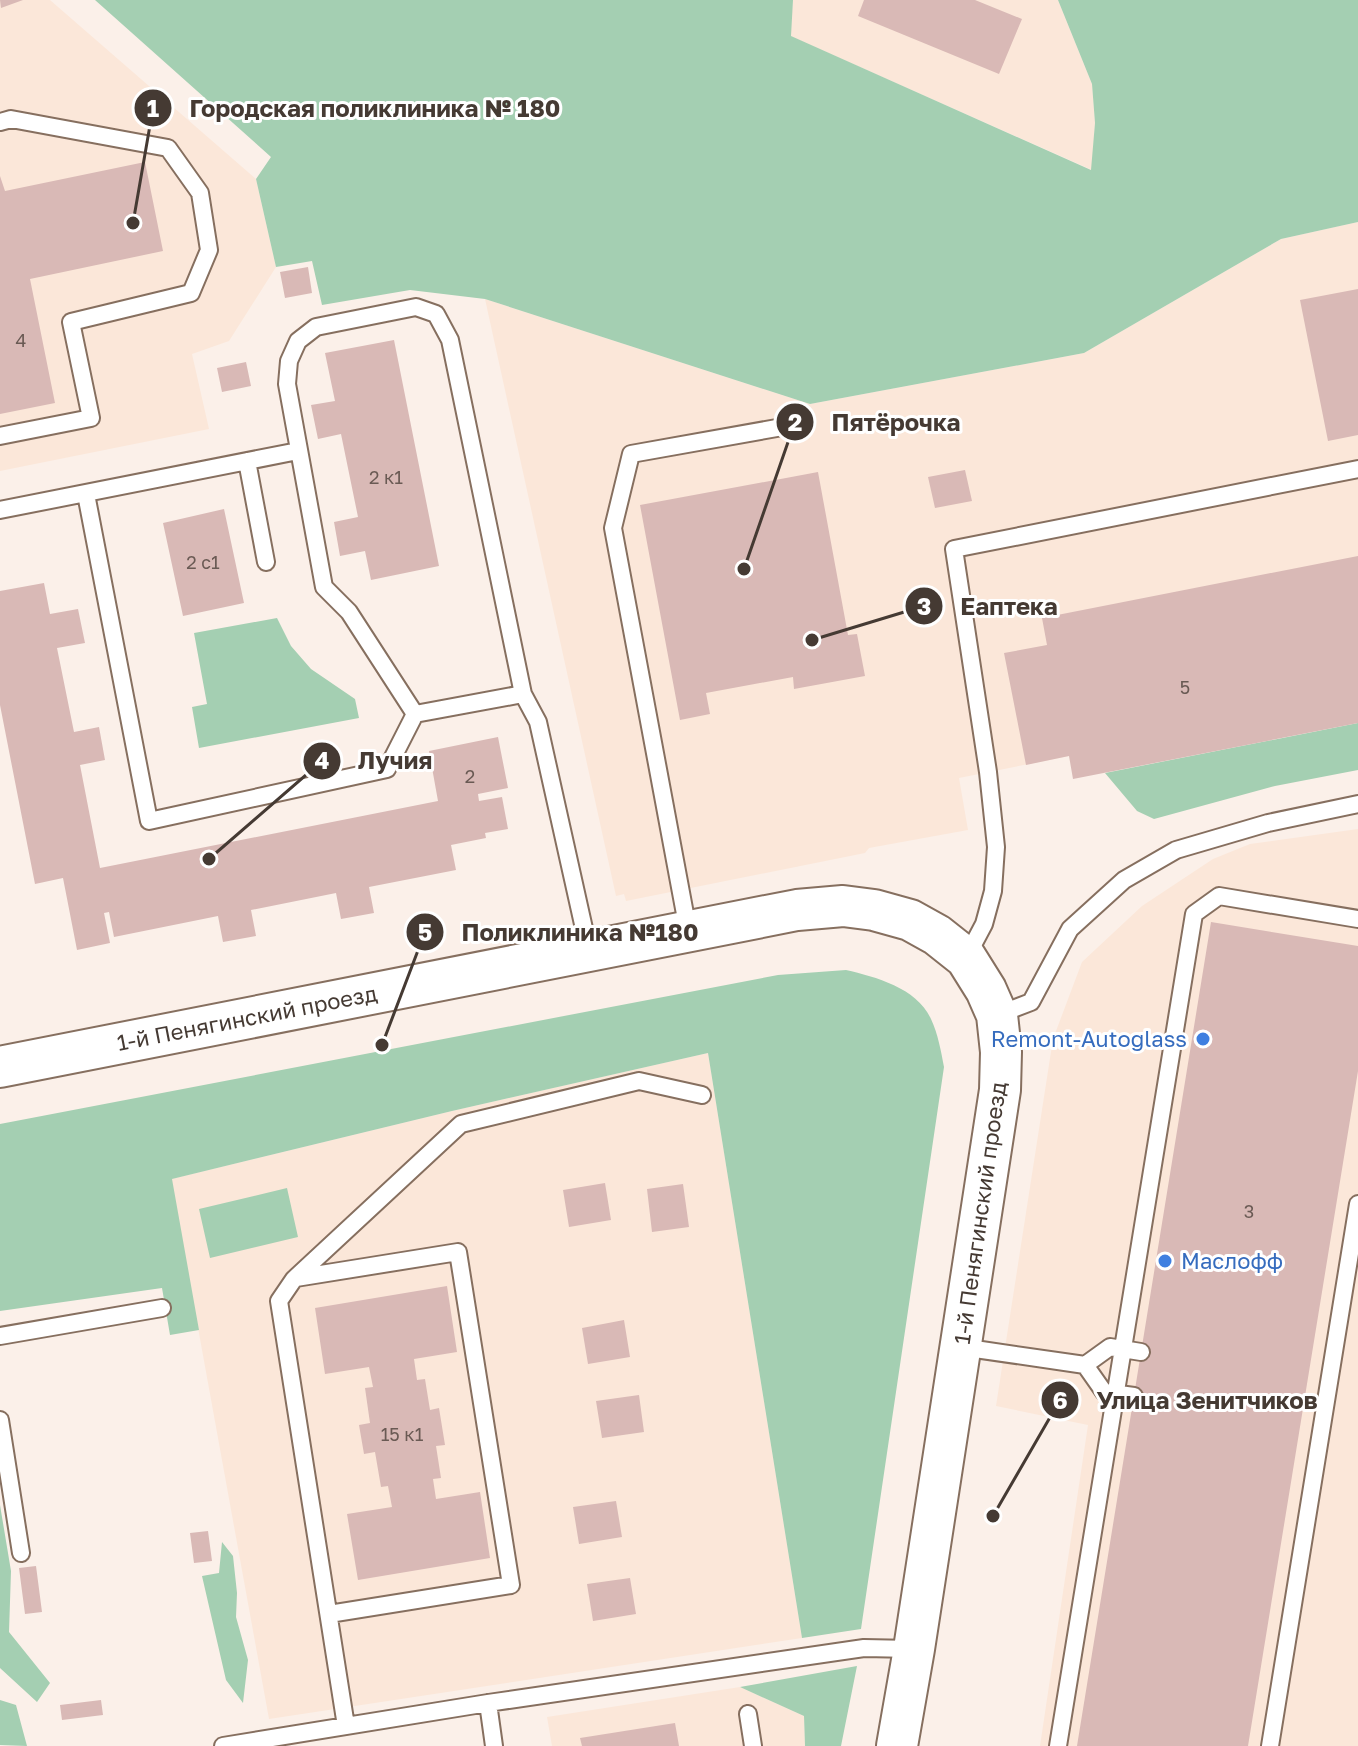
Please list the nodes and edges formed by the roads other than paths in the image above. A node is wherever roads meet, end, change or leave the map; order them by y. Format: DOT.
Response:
graph roads {
  1 [pos="0,122"];
  2 [pos="788,426"];
  3 [pos="0,436"];
  4 [pos="298,451"];
  5 [pos="247,461"];
  6 [pos="1358,469"];
  7 [pos="86,494"];
  8 [pos="0,510"];
  9 [pos="266,562"];
  10 [pos="523,694"];
  11 [pos="415,714"];
  12 [pos="1358,804"];
  13 [pos="1358,919"];
  14 [pos="688,931"];
  15 [pos="589,952"];
  16 [pos="966,958"];
  17 [pos="997,1015"];
  18 [pos="0,1067"];
  19 [pos="702,1095"];
  20 [pos="1358,1204"];
  21 [pos="294,1279"];
  22 [pos="162,1308"];
  23 [pos="0,1336"];
  24 [pos="961,1347"];
  25 [pos="1123,1349"];
  26 [pos="1141,1352"];
  27 [pos="1085,1365"];
  28 [pos="1116,1394"];
  29 [pos="1134,1396"];
  30 [pos="0,1420"];
  31 [pos="21,1553"];
  32 [pos="329,1614"];
  33 [pos="914,1649"];
  34 [pos="488,1703"];
  35 [pos="748,1714"];
  36 [pos="346,1726"];
  37 [pos="223,1746"];
  38 [pos="494,1746"];
  39 [pos="753,1746"];
  40 [pos="897,1746"];
  41 [pos="1058,1746"];
  42 [pos="1270,1746"];
  1 -- 3 [label="lane"];
  2 -- 14 [label="lane"];
  4 -- 5 [label="lane"];
  4 -- 10 [label="lane"];
  4 -- 11 [label="lane"];
  5 -- 7 [label="lane"];
  5 -- 9 [label="lane"];
  6 -- 16 [label="lane"];
  7 -- 8 [label="lane"];
  7 -- 11 [label="lane"];
  10 -- 11 [label="lane"];
  10 -- 15 [label="lane"];
  12 -- 17 [label="lane"];
  13 -- 25 [label="lane"];
  14 -- 15 [label="street, 1-й Пенягинский проезд"];
  14 -- 16 [label="street, 1-й Пенягинский проезд"];
  15 -- 18 [label="street, 1-й Пенягинский проезд"];
  16 -- 17 [label="street, 1-й Пенягинский проезд"];
  17 -- 24 [label="street, 1-й Пенягинский проезд"];
  19 -- 21 [label="lane"];
  20 -- 42 [label="lane"];
  21 -- 32 [label="lane"];
  21 -- 32 [label="lane"];
  22 -- 23 [label="lane"];
  24 -- 27 [label="lane"];
  24 -- 33 [label="street, 1-й Пенягинский проезд"];
  25 -- 26 [label="lane"];
  25 -- 27 [label="lane"];
  25 -- 28 [label="lane"];
  27 -- 28 [label="lane"];
  28 -- 29 [label="lane"];
  28 -- 41 [label="lane"];
  30 -- 31 [label="lane"];
  32 -- 36 [label="lane"];
  33 -- 34 [label="lane"];
  33 -- 40 [label="street, 1-й Пенягинский проезд"];
  34 -- 36 [label="lane"];
  34 -- 38 [label="lane"];
  35 -- 39 [label="lane"];
  36 -- 37 [label="lane"];
}
